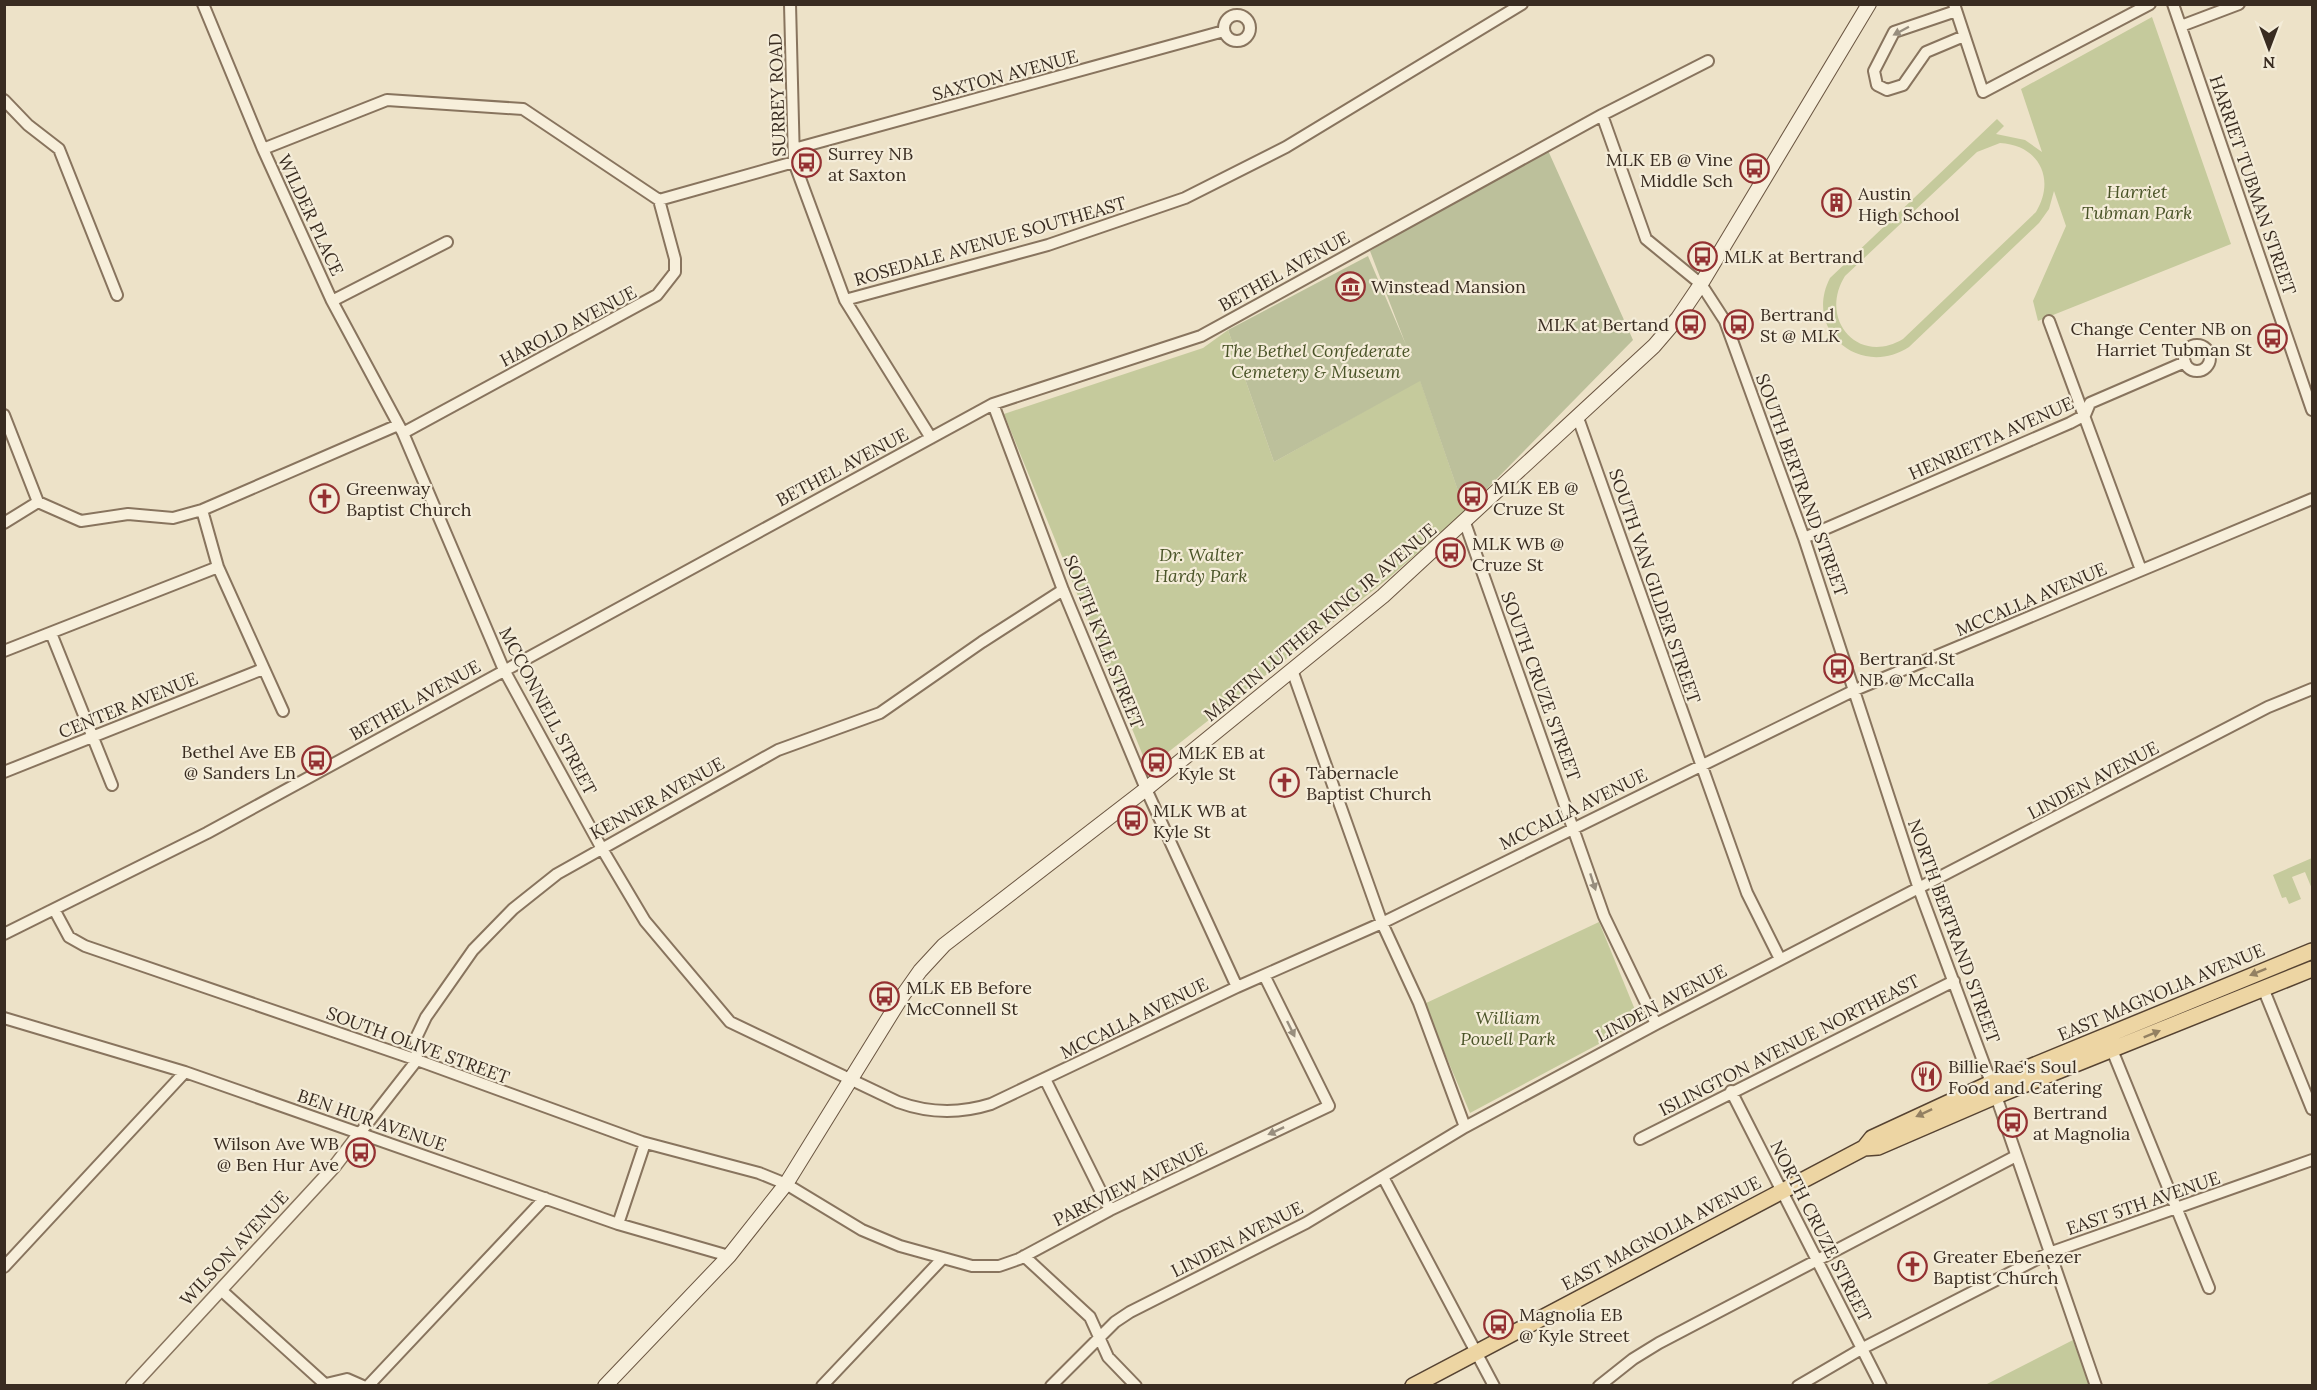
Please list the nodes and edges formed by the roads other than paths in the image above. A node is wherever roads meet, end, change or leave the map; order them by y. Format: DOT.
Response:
graph roads {
  1 [pos="204,4"];
  2 [pos="790,4"];
  3 [pos="1522,4"];
  4 [pos="1869,4"];
  5 [pos="2150,4"];
  6 [pos="2173,4"];
  7 [pos="2240,4"];
  8 [pos="1955,8"];
  9 [pos="2181,26"];
  10 [pos="1224,31"];
  11 [pos="1964,36"];
  12 [pos="1708,61"];
  13 [pos="4,100"];
  14 [pos="1602,115"];
  15 [pos="262,149"];
  16 [pos="794,149"];
  17 [pos="794,162"];
  18 [pos="659,200"];
  19 [pos="447,242"];
  20 [pos="1701,284"];
  21 [pos="117,295"];
  22 [pos="845,300"];
  23 [pos="332,301"];
  24 [pos="2049,321"];
  25 [pos="2185,362"];
  26 [pos="993,404"];
  27 [pos="2313,410"];
  28 [pos="4,415"];
  29 [pos="2085,415"];
  30 [pos="1578,418"];
  31 [pos="400,429"];
  32 [pos="931,438"];
  33 [pos="2313,500"];
  34 [pos="38,502"];
  35 [pos="202,510"];
  36 [pos="4,522"];
  37 [pos="1465,523"];
  38 [pos="1804,538"];
  39 [pos="218,567"];
  40 [pos="2141,570"];
  41 [pos="1063,590"];
  42 [pos="51,633"];
  43 [pos="4,651"];
  44 [pos="263,669"];
  45 [pos="504,670"];
  46 [pos="1292,670"];
  47 [pos="2313,689"];
  48 [pos="1855,690"];
  49 [pos="283,711"];
  50 [pos="93,736"];
  51 [pos="1700,765"];
  52 [pos="4,772"];
  53 [pos="112,785"];
  54 [pos="1146,789"];
  55 [pos="1574,826"];
  56 [pos="601,847"];
  57 [pos="1919,889"];
  58 [pos="55,911"];
  59 [pos="1382,923"];
  60 [pos="4,934"];
  61 [pos="2313,951"];
  62 [pos="1780,959"];
  63 [pos="2313,969"];
  64 [pos="1265,977"];
  65 [pos="1954,981"];
  66 [pos="1237,987"];
  67 [pos="2263,988"];
  68 [pos="4,1018"];
  69 [pos="1656,1024"];
  70 [pos="2112,1050"];
  71 [pos="417,1060"];
  72 [pos="185,1072"];
  73 [pos="849,1079"];
  74 [pos="1045,1079"];
  75 [pos="1994,1090"];
  76 [pos="1731,1091"];
  77 [pos="2313,1109"];
  78 [pos="1465,1127"];
  79 [pos="360,1133"];
  80 [pos="1640,1140"];
  81 [pos="645,1143"];
  82 [pos="2016,1156"];
  83 [pos="2313,1160"];
  84 [pos="1383,1177"];
  85 [pos="786,1184"];
  86 [pos="1782,1192"];
  87 [pos="545,1198"];
  88 [pos="1110,1210"];
  89 [pos="2176,1210"];
  90 [pos="618,1224"];
  91 [pos="2049,1253"];
  92 [pos="729,1256"];
  93 [pos="1024,1256"];
  94 [pos="942,1259"];
  95 [pos="1817,1260"];
  96 [pos="4,1267"];
  97 [pos="2209,1288"];
  98 [pos="221,1290"];
  99 [pos="1098,1338"];
  100 [pos="1863,1348"];
  101 [pos="1475,1353"];
  102 [pos="326,1385"];
  103 [pos="132,1386"];
  104 [pos="363,1386"];
  105 [pos="368,1386"];
  106 [pos="605,1386"];
  107 [pos="822,1386"];
  108 [pos="1051,1386"];
  109 [pos="1136,1386"];
  110 [pos="1413,1386"];
  111 [pos="1494,1386"];
  112 [pos="1599,1386"];
  113 [pos="1798,1386"];
  114 [pos="1881,1386"];
  115 [pos="2096,1386"];
  1 -- 15 [label="street, WILDER PLACE"];
  2 -- 16 [label="street, SURREY ROAD"];
  3 -- 22 [label="street, ROSEDALE AVENUE SOUTHEAST"];
  4 -- 20 [label="main road, MARTIN LUTHER KING JR AVENUE"];
  5 -- 11 [label="street"];
  6 -- 9 [label="street, HARRIET TUBMAN STREET"];
  7 -- 9 [label="street"];
  8 -- 11 [label="street"];
  8 -- 11 [label="street, one-way"];
  9 -- 27 [label="street, HARRIET TUBMAN STREET"];
  10 -- 16 [label="street, SAXTON AVENUE"];
  12 -- 14 [label="street, BETHEL AVENUE"];
  13 -- 21 [label="street"];
  14 -- 20 [label="street, SOUTH BERTRAND STREET"];
  14 -- 26 [label="street, BETHEL AVENUE"];
  15 -- 18 [label="street"];
  15 -- 23 [label="street, WILDER PLACE"];
  16 -- 17 [label="street, SURREY ROAD"];
  17 -- 18 [label="street"];
  17 -- 22 [label="street, SURREY ROAD"];
  18 -- 31 [label="street, HAROLD AVENUE"];
  19 -- 23 [label="street"];
  20 -- 30 [label="main road, MARTIN LUTHER KING JR AVENUE"];
  20 -- 38 [label="street, SOUTH BERTRAND STREET"];
  22 -- 32 [label="street, SURREY ROAD"];
  23 -- 31 [label="street, WILDER PLACE"];
  24 -- 29 [label="street"];
  25 -- 29 [label="street, HENRIETTA AVENUE"];
  26 -- 32 [label="street, BETHEL AVENUE"];
  26 -- 41 [label="street, SOUTH KYLE STREET"];
  28 -- 34 [label="street"];
  29 -- 38 [label="street, HENRIETTA AVENUE"];
  29 -- 40 [label="street"];
  30 -- 37 [label="main road, MARTIN LUTHER KING JR AVENUE"];
  30 -- 51 [label="street, SOUTH VAN GILDER STREET"];
  31 -- 35 [label="street"];
  31 -- 45 [label="street, MCCONNELL STREET"];
  32 -- 45 [label="street, BETHEL AVENUE"];
  33 -- 40 [label="street, MCCALLA AVENUE"];
  34 -- 35 [label="street"];
  34 -- 36 [label="street"];
  35 -- 39 [label="street"];
  37 -- 46 [label="main road, MARTIN LUTHER KING JR AVENUE"];
  37 -- 55 [label="street, SOUTH CRUZE STREET"];
  38 -- 48 [label="street, SOUTH BERTRAND STREET"];
  39 -- 42 [label="street"];
  39 -- 44 [label="street"];
  40 -- 48 [label="street, MCCALLA AVENUE"];
  41 -- 54 [label="street, SOUTH KYLE STREET"];
  41 -- 56 [label="street, KENNER AVENUE"];
  42 -- 43 [label="street"];
  42 -- 50 [label="street"];
  44 -- 49 [label="street"];
  44 -- 50 [label="street, CENTER AVENUE"];
  45 -- 56 [label="street, MCCONNELL STREET"];
  45 -- 58 [label="street, BETHEL AVENUE"];
  46 -- 54 [label="main road, MARTIN LUTHER KING JR AVENUE"];
  46 -- 59 [label="street"];
  47 -- 57 [label="street, LINDEN AVENUE"];
  48 -- 51 [label="street, MCCALLA AVENUE"];
  48 -- 57 [label="street, NORTH BERTRAND STREET"];
  50 -- 52 [label="street, CENTER AVENUE"];
  50 -- 53 [label="street"];
  51 -- 55 [label="street, MCCALLA AVENUE"];
  51 -- 62 [label="street, SOUTH VAN GILDER STREET"];
  54 -- 66 [label="street, SOUTH KYLE STREET"];
  54 -- 73 [label="main road, MARTIN LUTHER KING JR AVENUE"];
  55 -- 59 [label="street, MCCALLA AVENUE"];
  55 -- 69 [label="street, one-way"];
  56 -- 71 [label="street, KENNER AVENUE"];
  56 -- 73 [label="street, MCCONNELL STREET"];
  57 -- 62 [label="street, LINDEN AVENUE"];
  57 -- 65 [label="street, NORTH BERTRAND STREET"];
  58 -- 60 [label="street, BETHEL AVENUE"];
  58 -- 71 [label="street, SOUTH OLIVE STREET"];
  59 -- 64 [label="street, MCCALLA AVENUE"];
  59 -- 78 [label="street"];
  61 -- 75 [label="main road, EAST MAGNOLIA AVENUE, one-way"];
  62 -- 69 [label="street, LINDEN AVENUE"];
  63 -- 67 [label="main road, EAST MAGNOLIA AVENUE"];
  64 -- 66 [label="street, MCCALLA AVENUE"];
  64 -- 88 [label="street, PARKVIEW AVENUE, one-way"];
  65 -- 75 [label="street, NORTH BERTRAND STREET"];
  65 -- 76 [label="street, ISLINGTON AVENUE NORTHEAST"];
  66 -- 74 [label="street, MCCALLA AVENUE"];
  70 -- 67 [label="main road, EAST MAGNOLIA AVENUE, one-way"];
  67 -- 77 [label="street"];
  68 -- 72 [label="street, BEN HUR AVENUE"];
  69 -- 78 [label="street, LINDEN AVENUE"];
  70 -- 75 [label="main road, EAST MAGNOLIA AVENUE"];
  70 -- 89 [label="street"];
  71 -- 79 [label="street"];
  71 -- 81 [label="street, SOUTH OLIVE STREET"];
  72 -- 79 [label="street, BEN HUR AVENUE"];
  72 -- 96 [label="street"];
  73 -- 74 [label="street, MCCALLA AVENUE"];
  73 -- 85 [label="main road, MARTIN LUTHER KING JR AVENUE"];
  74 -- 88 [label="street"];
  75 -- 82 [label="street, NORTH BERTRAND STREET"];
  75 -- 86 [label="main road, EAST MAGNOLIA AVENUE"];
  76 -- 80 [label="street, ISLINGTON AVENUE NORTHEAST"];
  76 -- 86 [label="street, NORTH CRUZE STREET"];
  78 -- 84 [label="street, LINDEN AVENUE"];
  79 -- 87 [label="street, BEN HUR AVENUE"];
  79 -- 98 [label="street, WILSON AVENUE"];
  81 -- 85 [label="street, SOUTH OLIVE STREET"];
  81 -- 90 [label="street"];
  82 -- 91 [label="street, NORTH BERTRAND STREET"];
  82 -- 95 [label="street"];
  83 -- 89 [label="street, EAST 5TH AVENUE"];
  84 -- 99 [label="street, LINDEN AVENUE"];
  84 -- 101 [label="street"];
  85 -- 92 [label="main road, MARTIN LUTHER KING JR AVENUE"];
  85 -- 94 [label="street, PARKVIEW AVENUE"];
  86 -- 95 [label="street, NORTH CRUZE STREET"];
  86 -- 101 [label="main road, EAST MAGNOLIA AVENUE"];
  87 -- 90 [label="street, BEN HUR AVENUE"];
  87 -- 105 [label="street"];
  88 -- 93 [label="street, PARKVIEW AVENUE"];
  89 -- 91 [label="street, EAST 5TH AVENUE"];
  89 -- 97 [label="street"];
  90 -- 92 [label="street, BEN HUR AVENUE"];
  91 -- 100 [label="street, EAST 5TH AVENUE"];
  91 -- 115 [label="street, NORTH BERTRAND STREET"];
  92 -- 106 [label="main road, MARTIN LUTHER KING JR AVENUE"];
  93 -- 94 [label="street, PARKVIEW AVENUE"];
  93 -- 99 [label="street"];
  94 -- 107 [label="street"];
  95 -- 100 [label="street, NORTH CRUZE STREET"];
  95 -- 112 [label="street"];
  98 -- 102 [label="street"];
  98 -- 103 [label="street, WILSON AVENUE"];
  99 -- 108 [label="street, LINDEN AVENUE"];
  99 -- 109 [label="street"];
  100 -- 113 [label="street, EAST 5TH AVENUE"];
  100 -- 114 [label="street, NORTH CRUZE STREET"];
  101 -- 110 [label="main road, EAST MAGNOLIA AVENUE"];
  101 -- 111 [label="street"];
  102 -- 104 [label="street"];
}
